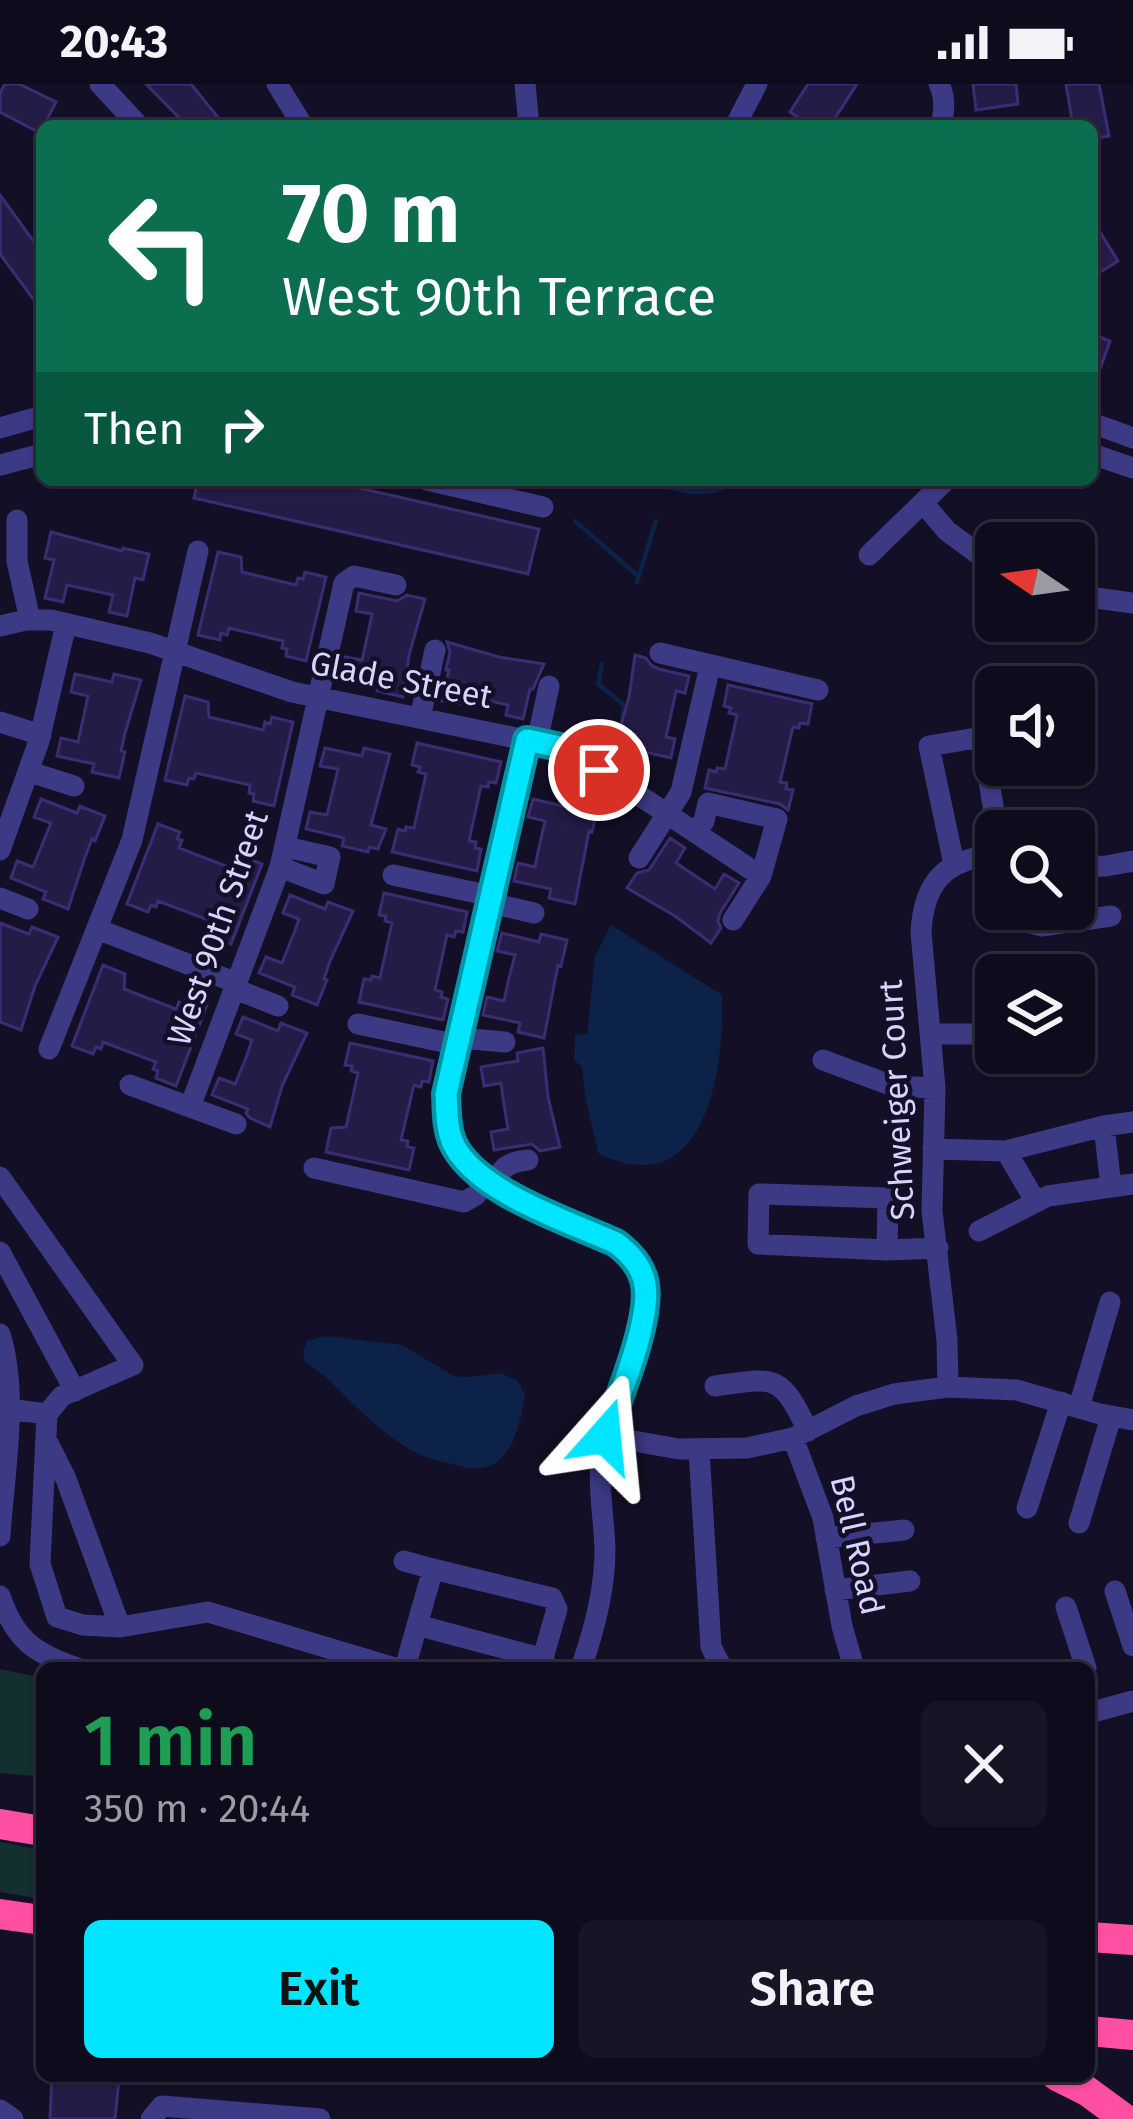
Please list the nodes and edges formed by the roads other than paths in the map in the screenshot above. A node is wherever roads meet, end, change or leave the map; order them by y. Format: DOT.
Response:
graph roads {
  1 [pos="100,84"];
  2 [pos="277,84"];
  3 [pos="525,84"];
  4 [pos="757,84"];
  5 [pos="939,84"];
  6 [pos="133,120"];
  7 [pos="299,120"];
  8 [pos="528,120"];
  9 [pos="738,120"];
  10 [pos="942,120"];
  11 [pos="36,418"];
  12 [pos="1098,425"];
  13 [pos="0,428"];
  14 [pos="1133,438"];
  15 [pos="36,456"];
  16 [pos="1098,456"];
  17 [pos="0,465"];
  18 [pos="1133,468"];
  19 [pos="474,486"];
  20 [pos="940,486"];
  21 [pos="924,504"];
  22 [pos="543,507"];
  23 [pos="17,520"];
  24 [pos="198,551"];
  25 [pos="975,552"];
  26 [pos="869,555"];
  27 [pos="396,585"];
  28 [pos="1095,598"];
  29 [pos="1133,603"];
  30 [pos="29,620"];
  31 [pos="66,624"];
  32 [pos="0,626"];
  33 [pos="435,650"];
  34 [pos="174,651"];
  35 [pos="660,653"];
  36 [pos="710,666"];
  37 [pos="549,686"];
  38 [pos="818,691"];
  39 [pos="319,699"];
  40 [pos="420,718"];
  41 [pos="0,722"];
  42 [pos="40,735"];
  43 [pos="532,741"];
  44 [pos="30,772"];
  45 [pos="74,786"];
  46 [pos="994,810"];
  47 [pos="668,814"];
  48 [pos="695,832"];
  49 [pos="0,850"];
  50 [pos="640,858"];
  51 [pos="975,859"];
  52 [pos="1133,861"];
  53 [pos="954,864"];
  54 [pos="1095,866"];
  55 [pos="393,875"];
  56 [pos="760,876"];
  57 [pos="0,898"];
  58 [pos="491,900"];
  59 [pos="28,909"];
  60 [pos="535,913"];
  61 [pos="1095,916"];
  62 [pos="1111,916"];
  63 [pos="734,920"];
  64 [pos="97,929"];
  65 [pos="236,986"];
  66 [pos="278,1006"];
  67 [pos="358,1024"];
  68 [pos="932,1034"];
  69 [pos="975,1034"];
  70 [pos="459,1041"];
  71 [pos="505,1042"];
  72 [pos="50,1048"];
  73 [pos="824,1060"];
  74 [pos="130,1084"];
  75 [pos="935,1088"];
  76 [pos="190,1107"];
  77 [pos="1133,1122"];
  78 [pos="236,1124"];
  79 [pos="1104,1126"];
  80 [pos="933,1149"];
  81 [pos="1006,1150"];
  82 [pos="529,1160"];
  83 [pos="314,1168"];
  84 [pos="0,1177"];
  85 [pos="489,1183"];
  86 [pos="1122,1185"];
  87 [pos="18,1199"];
  88 [pos="1036,1202"];
  89 [pos="0,1216"];
  90 [pos="980,1231"];
  91 [pos="938,1248"];
  92 [pos="886,1250"];
  93 [pos="0,1252"];
  94 [pos="1110,1302"];
  95 [pos="0,1334"];
  96 [pos="715,1386"];
  97 [pos="948,1387"];
  98 [pos="74,1391"];
  99 [pos="1070,1404"];
  100 [pos="5,1408"];
  101 [pos="47,1414"];
  102 [pos="1122,1418"];
  103 [pos="800,1434"];
  104 [pos="605,1436"];
  105 [pos="46,1438"];
  106 [pos="700,1450"];
  107 [pos="1027,1508"];
  108 [pos="1079,1523"];
  109 [pos="904,1530"];
  110 [pos="0,1536"];
  111 [pos="826,1538"];
  112 [pos="404,1561"];
  113 [pos="433,1569"];
  114 [pos="910,1581"];
  115 [pos="835,1590"];
  116 [pos="1115,1591"];
  117 [pos="1,1603"];
  118 [pos="1066,1607"];
  119 [pos="417,1625"];
  120 [pos="120,1627"];
  121 [pos="1133,1646"];
  122 [pos="59,1662"];
  123 [pos="375,1662"];
  124 [pos="407,1662"];
  125 [pos="539,1662"];
  126 [pos="542,1662"];
  127 [pos="583,1662"];
  128 [pos="719,1662"];
  129 [pos="844,1662"];
  130 [pos="1084,1662"];
  131 [pos="1133,1701"];
  132 [pos="1095,1712"];
  133 [pos="0,1824"];
  134 [pos="36,1830"];
  135 [pos="0,1914"];
  136 [pos="36,1919"];
  137 [pos="1095,1937"];
  138 [pos="1132,1940"];
  139 [pos="1095,2032"];
  140 [pos="1133,2035"];
  141 [pos="1069,2082"];
  142 [pos="0,2110"];
  143 [pos="296,2118"];
  144 [pos="13,2119"];
  145 [pos="151,2119"];
  146 [pos="320,2119"];
  147 [pos="1125,2119"];
  1 -- 6 [label="street"];
  2 -- 7 [label="street"];
  3 -- 8 [label="street"];
  4 -- 9 [label="street"];
  5 -- 10 [label="street"];
  11 -- 13 [label="street"];
  12 -- 14 [label="street"];
  15 -- 17 [label="street"];
  16 -- 18 [label="street"];
  19 -- 22 [label="street"];
  20 -- 21 [label="street"];
  21 -- 25 [label="street"];
  21 -- 26 [label="street"];
  23 -- 30 [label="street"];
  24 -- 34 [label="street"];
  27 -- 39 [label="street, West 90th Street"];
  28 -- 29 [label="street"];
  30 -- 31 [label="street, Glade Street"];
  30 -- 32 [label="street, Glade Street"];
  31 -- 34 [label="street, Glade Street"];
  31 -- 42 [label="street"];
  33 -- 40 [label="street"];
  34 -- 39 [label="street, Glade Street"];
  34 -- 64 [label="street"];
  35 -- 36 [label="street"];
  36 -- 38 [label="street"];
  36 -- 47 [label="street"];
  37 -- 43 [label="street"];
  39 -- 40 [label="street, Glade Street"];
  39 -- 65 [label="street, West 90th Street"];
  40 -- 43 [label="street, Glade Street"];
  41 -- 42 [label="street"];
  42 -- 44 [label="street"];
  43 -- 47 [label="street, Glade Street"];
  43 -- 58 [label="street"];
  44 -- 45 [label="street"];
  44 -- 49 [label="street"];
  46 -- 53 [label="street"];
  47 -- 48 [label="street, Glade Street"];
  47 -- 50 [label="street"];
  48 -- 56 [label="street, Glade Street"];
  48 -- 56 [label="street"];
  51 -- 53 [label="street"];
  52 -- 54 [label="street"];
  53 -- 68 [label="street, Schweiger Court"];
  55 -- 58 [label="street"];
  56 -- 63 [label="street"];
  57 -- 59 [label="street"];
  58 -- 60 [label="street"];
  58 -- 70 [label="street"];
  61 -- 62 [label="street"];
  64 -- 65 [label="street"];
  64 -- 72 [label="street"];
  65 -- 66 [label="street"];
  65 -- 76 [label="street, West 90th Street"];
  67 -- 70 [label="street"];
  68 -- 69 [label="street"];
  68 -- 75 [label="street, Schweiger Court"];
  70 -- 71 [label="street"];
  70 -- 85 [label="street"];
  73 -- 75 [label="street"];
  74 -- 76 [label="street"];
  75 -- 80 [label="street, Schweiger Court"];
  76 -- 78 [label="street"];
  77 -- 79 [label="street"];
  79 -- 81 [label="street"];
  79 -- 86 [label="street"];
  80 -- 81 [label="street"];
  80 -- 91 [label="street, Schweiger Court"];
  81 -- 88 [label="street"];
  82 -- 85 [label="street"];
  83 -- 85 [label="street"];
  84 -- 87 [label="street"];
  85 -- 104 [label="street"];
  86 -- 88 [label="street"];
  87 -- 89 [label="street"];
  87 -- 98 [label="street"];
  88 -- 90 [label="street"];
  91 -- 92 [label="street"];
  91 -- 97 [label="street, Schweiger Court"];
  92 -- 92 [label="street"];
  93 -- 98 [label="street"];
  94 -- 99 [label="street"];
  95 -- 100 [label="street"];
  96 -- 103 [label="street, Bell Road"];
  97 -- 99 [label="street"];
  97 -- 103 [label="street"];
  98 -- 101 [label="street"];
  99 -- 102 [label="street"];
  99 -- 107 [label="street"];
  100 -- 101 [label="street"];
  100 -- 110 [label="street"];
  101 -- 105 [label="street"];
  102 -- 108 [label="street"];
  103 -- 106 [label="street"];
  103 -- 111 [label="street, Bell Road"];
  104 -- 106 [label="street"];
  104 -- 127 [label="street"];
  105 -- 120 [label="street"];
  105 -- 120 [label="street"];
  106 -- 128 [label="street"];
  109 -- 111 [label="street"];
  111 -- 115 [label="street, Bell Road"];
  112 -- 113 [label="street"];
  113 -- 119 [label="street"];
  113 -- 126 [label="street"];
  114 -- 115 [label="street"];
  115 -- 129 [label="street, Bell Road"];
  116 -- 121 [label="street"];
  117 -- 122 [label="street"];
  118 -- 130 [label="street"];
  119 -- 124 [label="street"];
  119 -- 125 [label="street"];
  120 -- 123 [label="street"];
  131 -- 132 [label="street"];
  133 -- 134 [label="highway"];
  135 -- 136 [label="highway"];
  137 -- 138 [label="highway"];
  139 -- 140 [label="highway"];
  141 -- 147 [label="highway"];
  142 -- 144 [label="street"];
  143 -- 145 [label="street"];
  143 -- 146 [label="street"];
}
